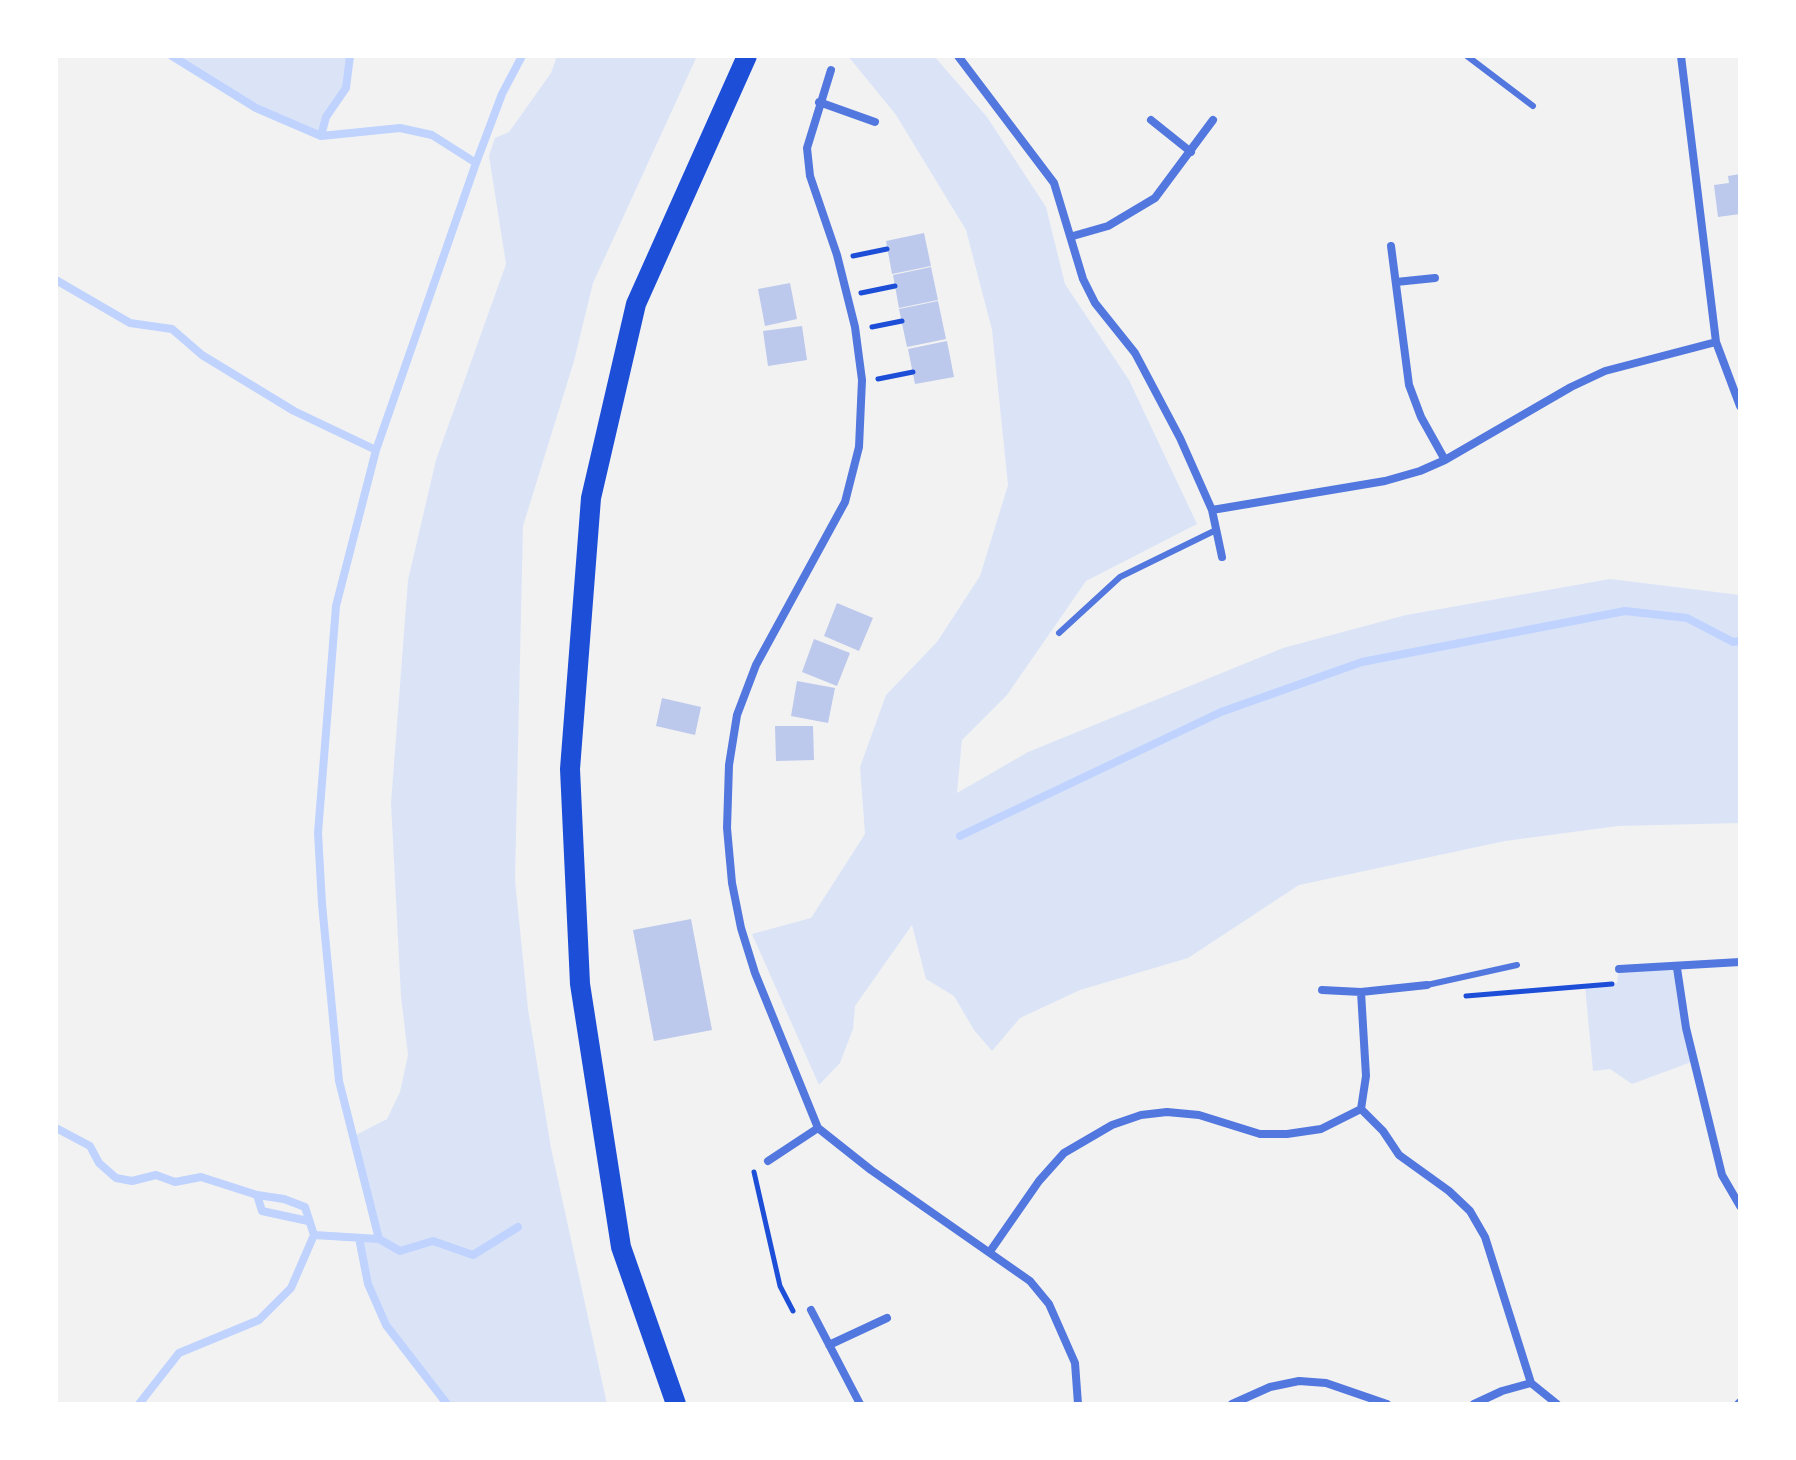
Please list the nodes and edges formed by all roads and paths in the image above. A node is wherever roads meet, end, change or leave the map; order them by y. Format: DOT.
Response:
graph roads {
  1 [pos="747,56"];
  2 [pos="958,56"];
  3 [pos="1467,56"];
  4 [pos="1681,56"];
  5 [pos="831,70"];
  6 [pos="819,102"];
  7 [pos="1533,106"];
  8 [pos="1151,120"];
  9 [pos="1213,120"];
  10 [pos="875,122"];
  11 [pos="1191,152"];
  12 [pos="1073,236"];
  13 [pos="1391,246"];
  14 [pos="887,249"];
  15 [pos="850,257"];
  16 [pos="1435,278"];
  17 [pos="1396,282"];
  18 [pos="895,286"];
  19 [pos="861,293"];
  20 [pos="902,321"];
  21 [pos="869,328"];
  22 [pos="1716,342"];
  23 [pos="913,372"];
  24 [pos="877,379"];
  25 [pos="1740,406"];
  26 [pos="1445,460"];
  27 [pos="1212,510"];
  28 [pos="1216,530"];
  29 [pos="1222,557"];
  30 [pos="1059,633"];
  31 [pos="1740,962"];
  32 [pos="1517,965"];
  33 [pos="1677,968"];
  34 [pos="1619,969"];
  35 [pos="1427,985"];
  36 [pos="1322,990"];
  37 [pos="1361,992"];
  38 [pos="1459,997"];
  39 [pos="1361,1109"];
  40 [pos="818,1128"];
  41 [pos="768,1161"];
  42 [pos="753,1169"];
  43 [pos="1740,1206"];
  44 [pos="991,1250"];
  45 [pos="811,1310"];
  46 [pos="887,1318"];
  47 [pos="829,1345"];
  48 [pos="1531,1383"];
  49 [pos="676,1404"];
  50 [pos="860,1404"];
  51 [pos="1078,1404"];
  52 [pos="1232,1404"];
  53 [pos="1387,1404"];
  54 [pos="1474,1404"];
  55 [pos="1557,1404"];
  1 -- 49 [label="main road"];
  2 -- 12 [label="street"];
  3 -- 7 [label="lane"];
  4 -- 22 [label="street"];
  5 -- 6 [label="street"];
  6 -- 10 [label="street"];
  6 -- 40 [label="street"];
  8 -- 11 [label="street"];
  9 -- 11 [label="street"];
  11 -- 12 [label="street"];
  12 -- 27 [label="street"];
  13 -- 17 [label="street"];
  14 -- 15 [label="path"];
  16 -- 17 [label="street"];
  17 -- 26 [label="street"];
  18 -- 19 [label="path"];
  20 -- 21 [label="path"];
  22 -- 25 [label="street"];
  22 -- 26 [label="street"];
  23 -- 24 [label="path"];
  26 -- 27 [label="street"];
  27 -- 28 [label="street"];
  28 -- 29 [label="street"];
  28 -- 30 [label="lane"];
  31 -- 33 [label="street"];
  32 -- 35 [label="lane"];
  33 -- 34 [label="street"];
  33 -- 43 [label="street"];
  34 -- 38 [label="path"];
  35 -- 37 [label="street"];
  36 -- 37 [label="street"];
  37 -- 39 [label="street"];
  39 -- 44 [label="street"];
  39 -- 48 [label="street"];
  40 -- 41 [label="street"];
  40 -- 44 [label="street"];
  42 -- 45 [label="path"];
  44 -- 51 [label="street"];
  45 -- 47 [label="street"];
  46 -- 47 [label="street"];
  47 -- 50 [label="street"];
  48 -- 54 [label="street"];
  48 -- 55 [label="street"];
  52 -- 53 [label="street"];
}
